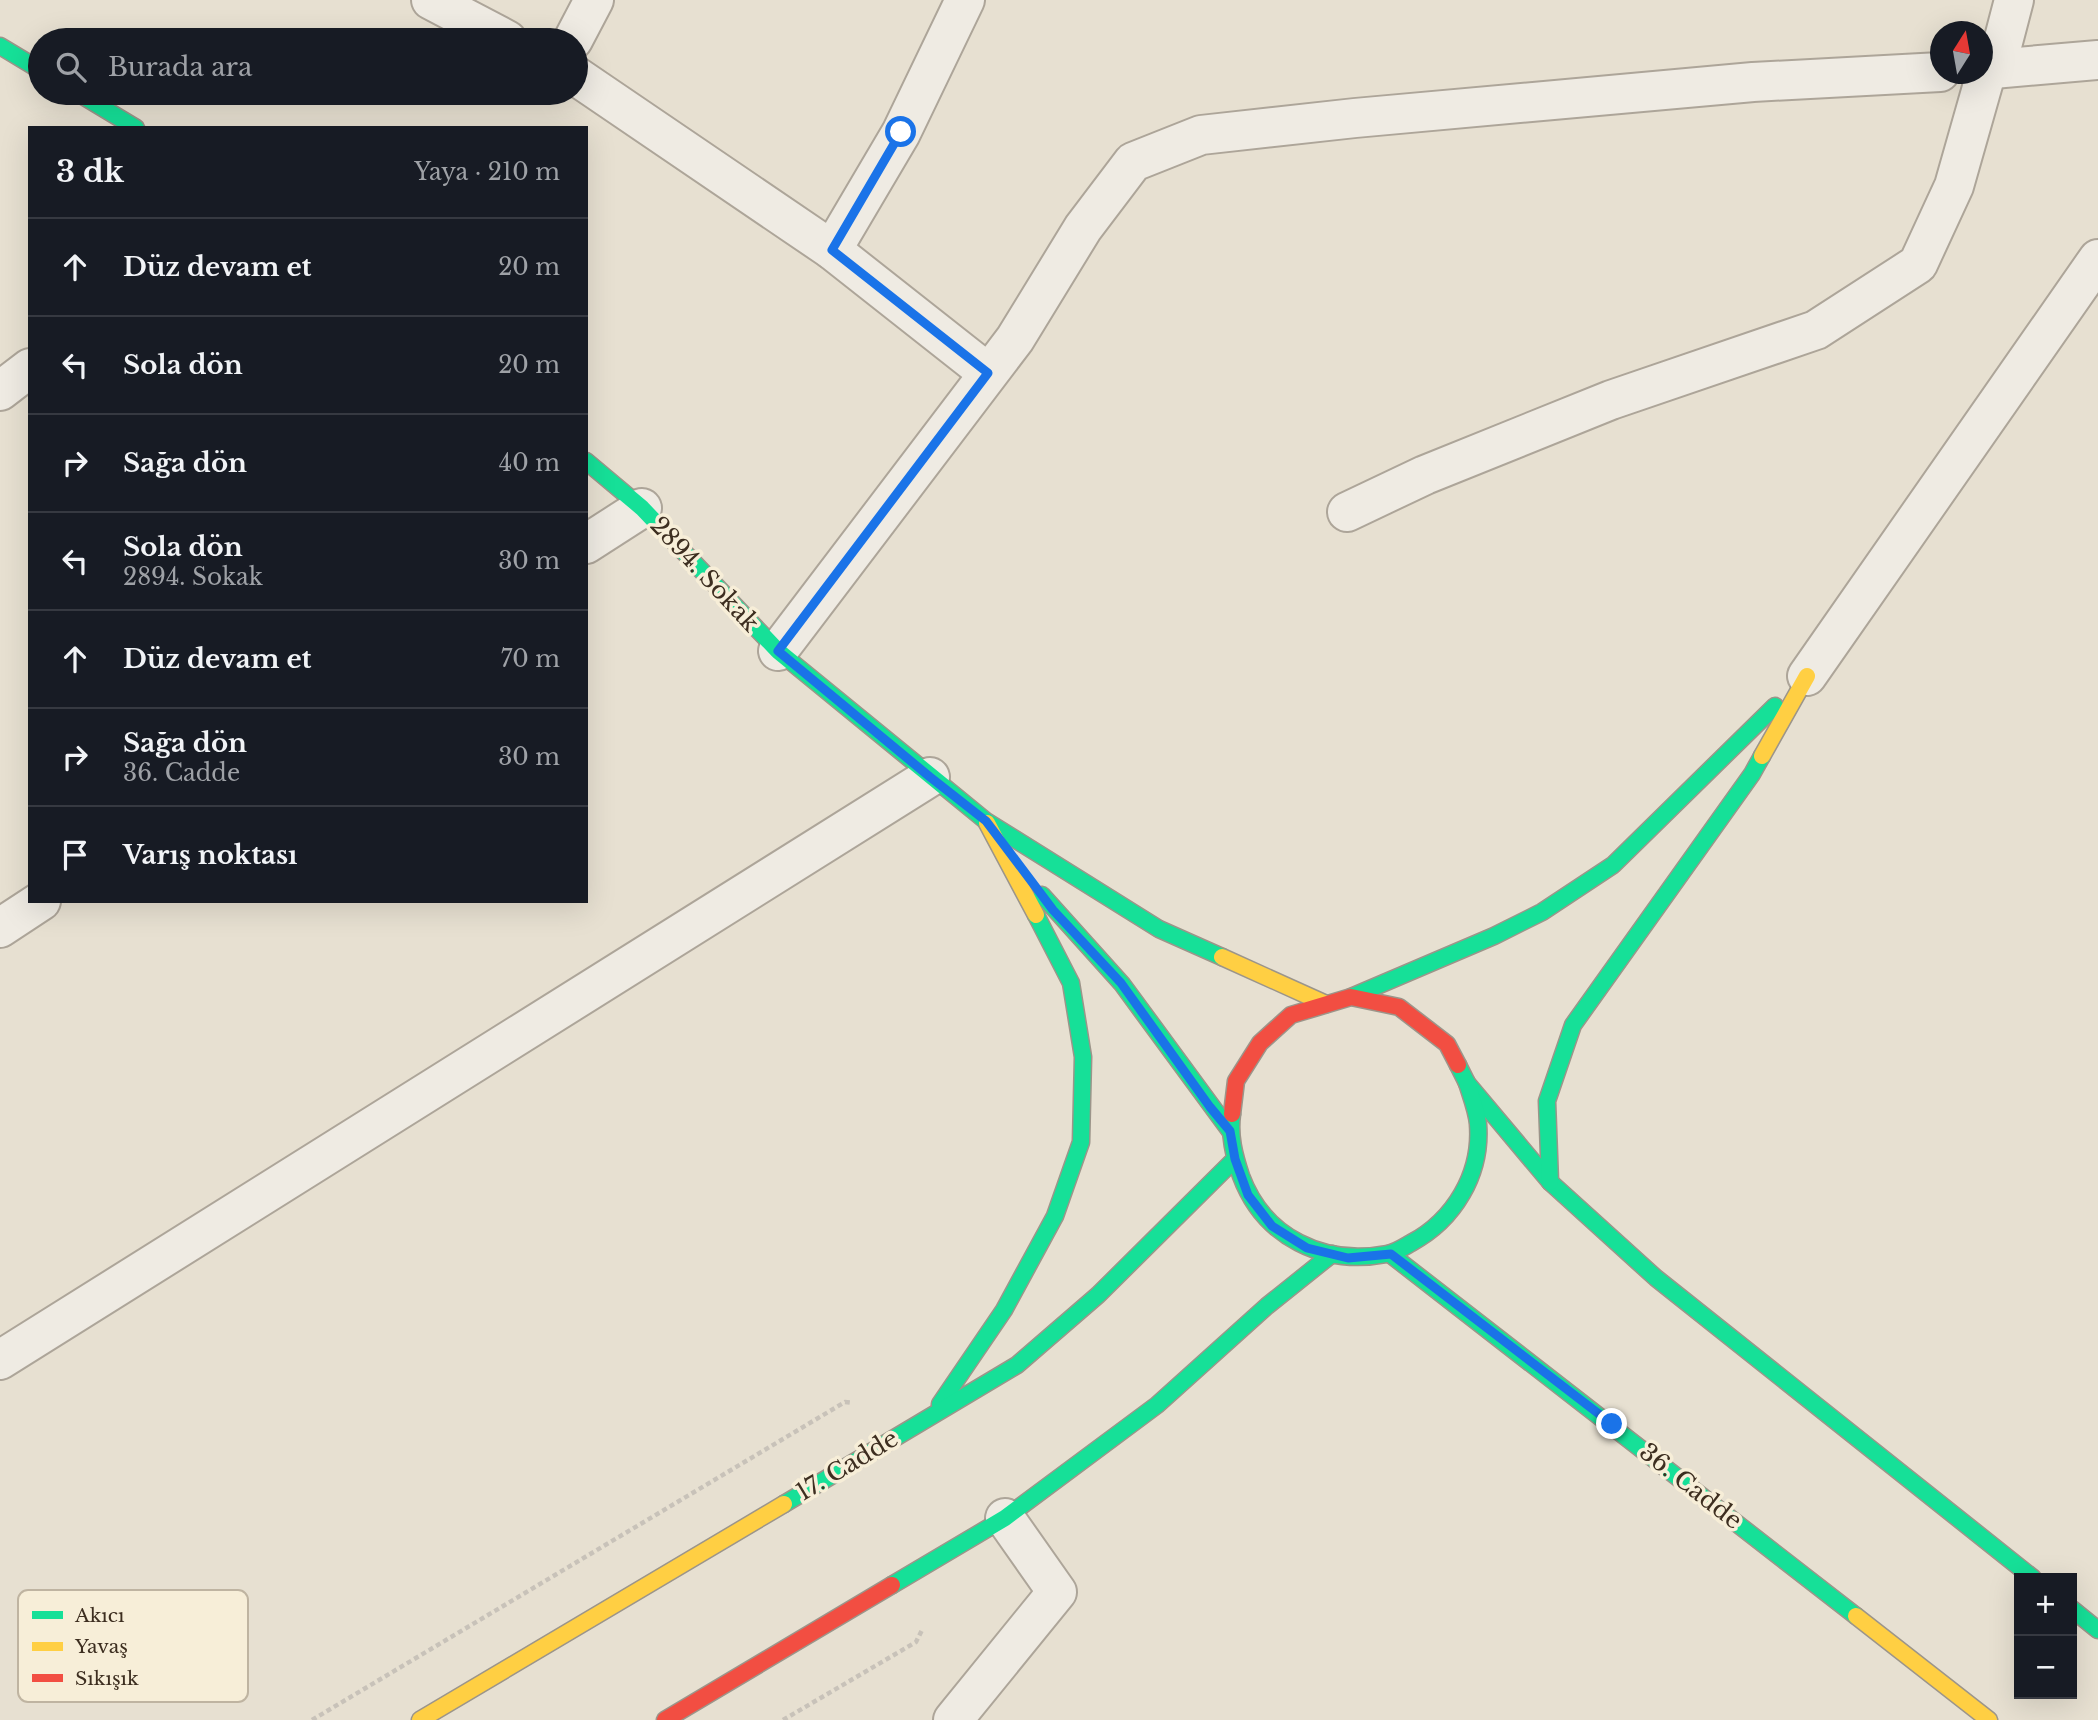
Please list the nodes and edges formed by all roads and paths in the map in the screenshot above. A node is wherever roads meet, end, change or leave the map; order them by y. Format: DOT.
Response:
graph roads {
  1 [pos="431,0"];
  2 [pos="594,0"];
  3 [pos="965,0"];
  4 [pos="2014,0"];
  5 [pos="484,28"];
  6 [pos="579,28"];
  7 [pos="0,46"];
  8 [pos="1993,59"];
  9 [pos="2098,61"];
  10 [pos="28,63"];
  11 [pos="1993,70"];
  12 [pos="1930,73"];
  13 [pos="588,84"];
  14 [pos="1985,84"];
  15 [pos="98,105"];
  16 [pos="133,126"];
  17 [pos="832,250"];
  18 [pos="2098,258"];
  19 [pos="28,370"];
  20 [pos="988,373"];
  21 [pos="0,391"];
  22 [pos="588,463"];
  23 [pos="642,508"];
  24 [pos="1347,512"];
  25 [pos="588,543"];
  26 [pos="778,651"];
  27 [pos="1807,676"];
  28 [pos="930,777"];
  29 [pos="986,821"];
  30 [pos="38,903"];
  31 [pos="0,928"];
  32 [pos="1351,996"];
  33 [pos="1326,1004"];
  34 [pos="1466,1083"];
  35 [pos="1230,1131"];
  36 [pos="1235,1159"];
  37 [pos="1550,1182"];
  38 [pos="1332,1254"];
  39 [pos="1391,1254"];
  40 [pos="0,1360"];
  41 [pos="934,1413"];
  42 [pos="1005,1518"];
  43 [pos="2027,1573"];
  44 [pos="2077,1613"];
  45 [pos="2098,1630"];
  46 [pos="420,1720"];
  47 [pos="665,1720"];
  48 [pos="953,1720"];
  49 [pos="1989,1720"];
  1 -- 5 [label="street"];
  2 -- 6 [label="street"];
  3 -- 17 [label="street"];
  4 -- 8 [label="street"];
  7 -- 10 [label="street"];
  9 -- 11 [label="street"];
  12 -- 20 [label="street"];
  13 -- 17 [label="street"];
  14 -- 24 [label="street"];
  15 -- 16 [label="street"];
  17 -- 20 [label="street"];
  18 -- 27 [label="street"];
  19 -- 21 [label="street"];
  20 -- 26 [label="street"];
  22 -- 23 [label="street, 2894. Sokak"];
  23 -- 25 [label="street"];
  23 -- 26 [label="street, 2894. Sokak"];
  26 -- 28 [label="street, 2894. Sokak"];
  27 -- 32 [label="street"];
  27 -- 37 [label="street"];
  28 -- 29 [label="street, 2894. Sokak"];
  28 -- 40 [label="street"];
  29 -- 33 [label="street"];
  29 -- 35 [label="street"];
  29 -- 41 [label="street"];
  30 -- 31 [label="street"];
  32 -- 33 [label="street"];
  32 -- 34 [label="street"];
  33 -- 35 [label="street"];
  34 -- 37 [label="street"];
  34 -- 39 [label="street"];
  35 -- 36 [label="street"];
  36 -- 38 [label="street"];
  36 -- 41 [label="street, 17. Cadde"];
  37 -- 43 [label="street"];
  38 -- 39 [label="street"];
  38 -- 42 [label="street"];
  39 -- 49 [label="street, 36. Cadde"];
  41 -- 46 [label="street, 17. Cadde"];
  42 -- 47 [label="street"];
  42 -- 48 [label="street"];
  44 -- 45 [label="street"];
}
